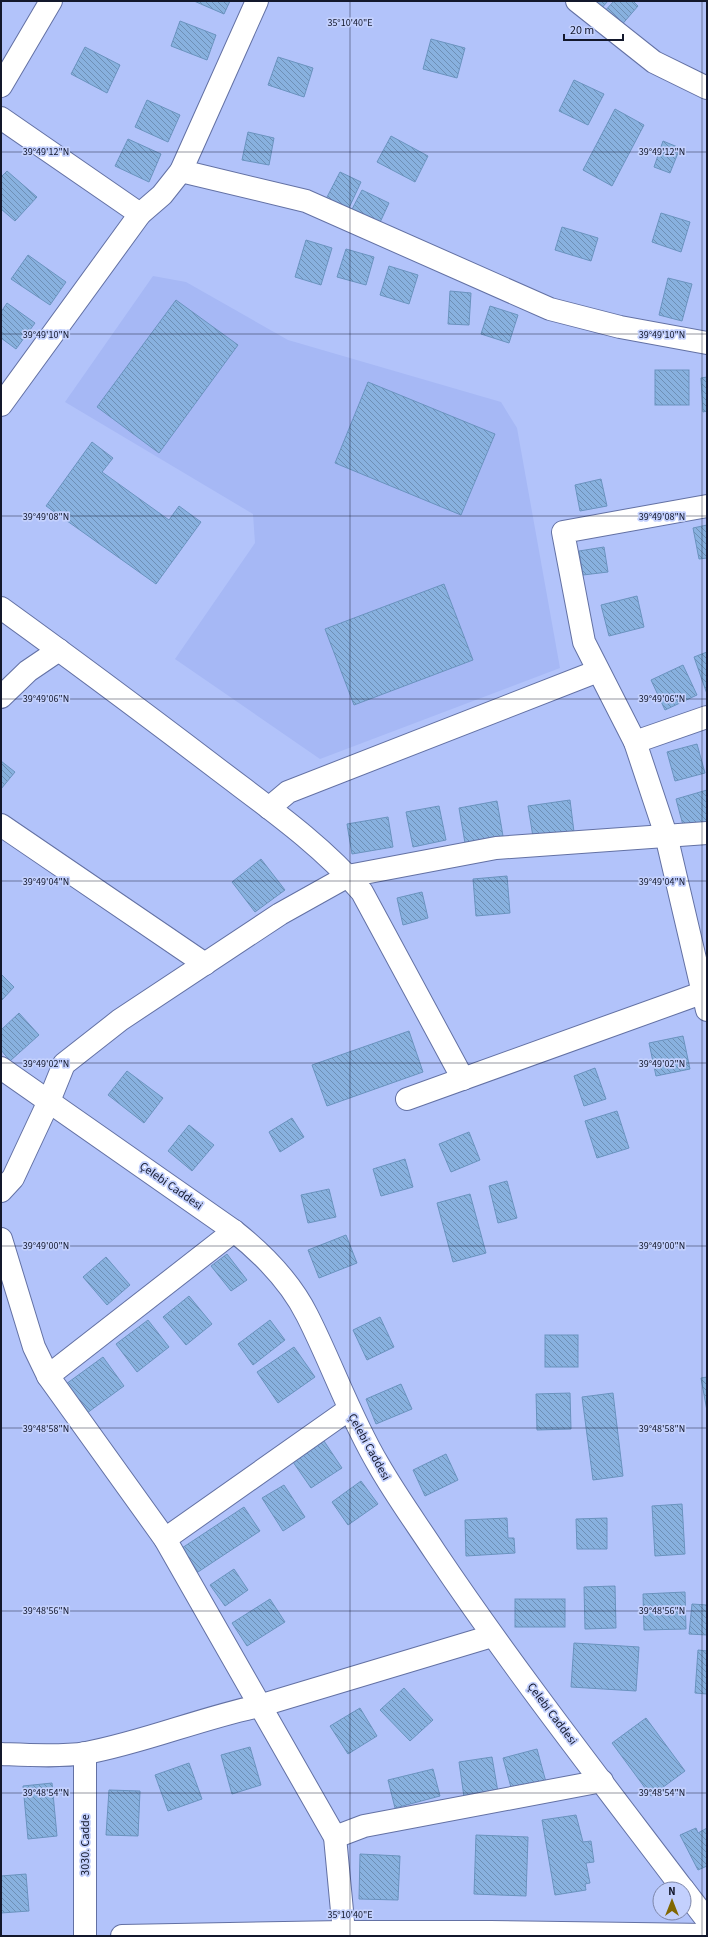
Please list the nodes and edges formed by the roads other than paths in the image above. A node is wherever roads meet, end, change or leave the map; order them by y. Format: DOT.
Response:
graph roads {
  1 [pos="51,1"];
  2 [pos="257,1"];
  3 [pos="577,1"];
  4 [pos="1,86"];
  5 [pos="707,88"];
  6 [pos="1,118"];
  7 [pos="181,171"];
  8 [pos="140,214"];
  9 [pos="707,343"];
  10 [pos="1,405"];
  11 [pos="707,506"];
  12 [pos="1,608"];
  13 [pos="59,650"];
  14 [pos="598,671"];
  15 [pos="1,697"];
  16 [pos="707,716"];
  17 [pos="635,742"];
  18 [pos="269,808"];
  19 [pos="1,825"];
  20 [pos="707,833"];
  21 [pos="666,835"];
  22 [pos="348,876"];
  23 [pos="205,964"];
  24 [pos="706,997"];
  25 [pos="1,1068"];
  26 [pos="463,1079"];
  27 [pos="406,1099"];
  28 [pos="49,1101"];
  29 [pos="1,1191"];
  30 [pos="234,1231"];
  31 [pos="1,1239"];
  32 [pos="48,1376"];
  33 [pos="348,1410"];
  34 [pos="165,1539"];
  35 [pos="492,1636"];
  36 [pos="259,1706"];
  37 [pos="85,1753"];
  38 [pos="1,1754"];
  39 [pos="602,1781"];
  40 [pos="335,1837"];
  41 [pos="678,1881"];
  42 [pos="692,1900"];
  43 [pos="707,1920"];
  44 [pos="344,1932"];
  45 [pos="490,1934"];
  46 [pos="85,1936"];
  47 [pos="122,1936"];
  48 [pos="707,1936"];
  1 -- 4 [label="street"];
  2 -- 7 [label="street"];
  3 -- 5 [label="street"];
  6 -- 8 [label="street"];
  7 -- 8 [label="street"];
  7 -- 9 [label="street"];
  8 -- 10 [label="street"];
  11 -- 14 [label="street"];
  12 -- 13 [label="street"];
  13 -- 15 [label="street"];
  13 -- 18 [label="street"];
  14 -- 17 [label="street"];
  14 -- 18 [label="street"];
  16 -- 17 [label="street"];
  17 -- 21 [label="street"];
  18 -- 22 [label="street"];
  19 -- 23 [label="street"];
  20 -- 21 [label="street"];
  21 -- 22 [label="street"];
  21 -- 24 [label="street"];
  22 -- 23 [label="street"];
  22 -- 26 [label="street"];
  23 -- 28 [label="street"];
  24 -- 26 [label="street"];
  25 -- 28 [label="street, Çelebi Caddesi"];
  26 -- 27 [label="street"];
  28 -- 29 [label="street"];
  28 -- 30 [label="street, Çelebi Caddesi"];
  30 -- 32 [label="street"];
  30 -- 33 [label="street, Çelebi Caddesi"];
  31 -- 32 [label="street"];
  32 -- 34 [label="street"];
  33 -- 34 [label="street"];
  33 -- 35 [label="street, Çelebi Caddesi"];
  34 -- 36 [label="street"];
  35 -- 36 [label="street"];
  35 -- 39 [label="street, Çelebi Caddesi"];
  36 -- 37 [label="street"];
  36 -- 40 [label="street"];
  37 -- 38 [label="street"];
  37 -- 46 [label="street, 3030. Cadde"];
  39 -- 40 [label="street"];
  39 -- 41 [label="street, Çelebi Caddesi"];
  40 -- 44 [label="street"];
  42 -- 43 [label="street, Çelebi Caddesi"];
  44 -- 45 [label="street"];
  44 -- 47 [label="street"];
  45 -- 48 [label="street"];
}
